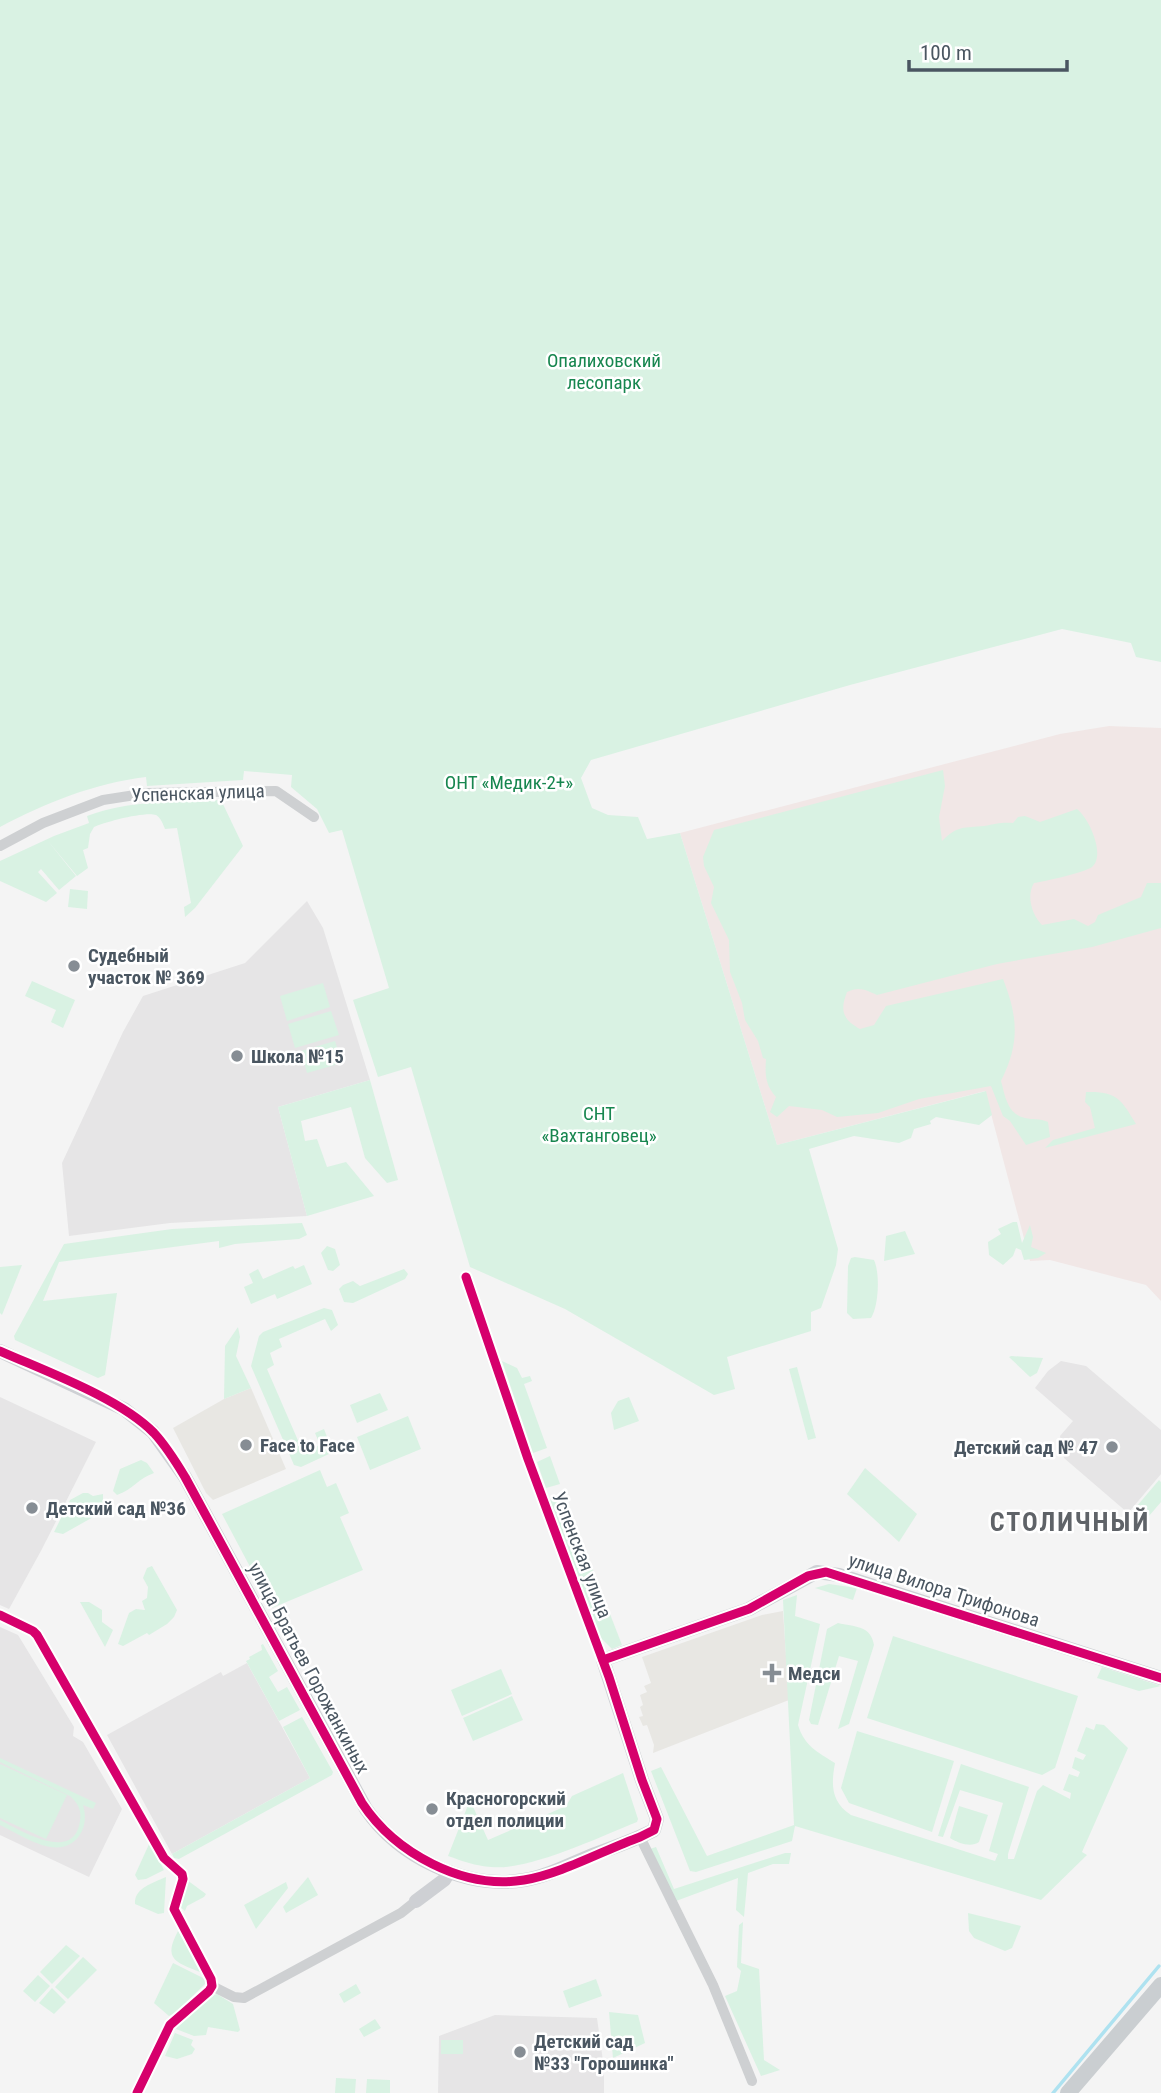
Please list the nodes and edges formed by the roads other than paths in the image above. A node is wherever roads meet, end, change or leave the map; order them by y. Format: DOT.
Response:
graph roads {
  1 [pos="314,817"];
  2 [pos="0,846"];
  3 [pos="467,1277"];
  4 [pos="0,1351"];
  5 [pos="0,1615"];
  6 [pos="603,1660"];
  7 [pos="1161,1678"];
  8 [pos="640,1837"];
  9 [pos="450,1872"];
  10 [pos="416,1902"];
  11 [pos="1161,1985"];
  12 [pos="212,1986"];
  13 [pos="1161,2001"];
  14 [pos="752,2081"];
  15 [pos="137,2093"];
  16 [pos="1068,2093"];
  17 [pos="1082,2093"];
  1 -- 2 [label="street, Успенская улица"];
  3 -- 6 [label="street, Успенская улица"];
  4 -- 9 [label="street, улица Братьев Горожанкиных"];
  5 -- 12 [label="street"];
  6 -- 7 [label="street, улица Вилора Трифонова"];
  6 -- 8 [label="street, Успенская улица"];
  8 -- 9 [label="street, улица Братьев Горожанкиных"];
  8 -- 14 [label="street"];
  9 -- 10 [label="street"];
  10 -- 12 [label="street"];
  11 -- 16 [label="main road"];
  12 -- 15 [label="street"];
  13 -- 17 [label="main road"];
}
